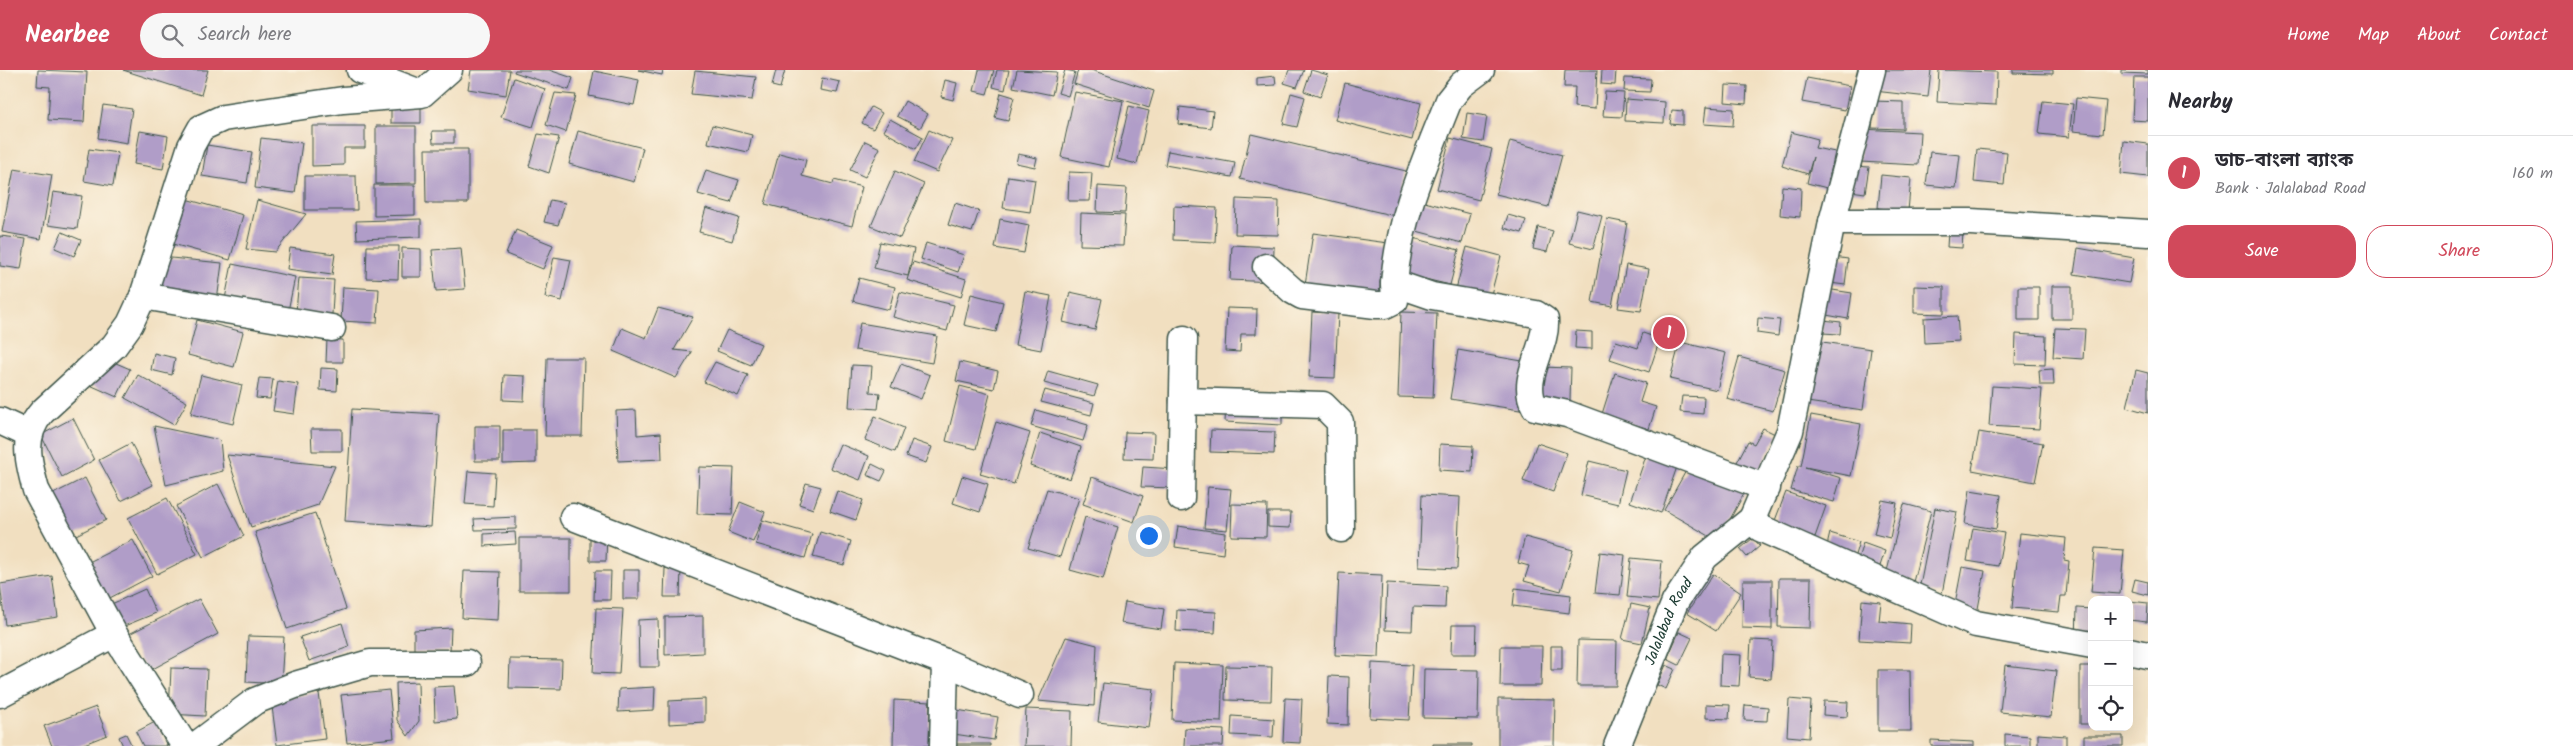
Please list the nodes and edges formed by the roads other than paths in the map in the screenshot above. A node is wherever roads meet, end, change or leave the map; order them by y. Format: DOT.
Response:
graph roads {
  1 [pos="360,70"];
  2 [pos="449,70"];
  3 [pos="1481,70"];
  4 [pos="1872,70"];
  5 [pos="422,94"];
  6 [pos="1832,222"];
  7 [pos="2148,233"];
  8 [pos="1266,267"];
  9 [pos="1394,284"];
  10 [pos="143,296"];
  11 [pos="332,328"];
  12 [pos="1184,339"];
  13 [pos="1183,401"];
  14 [pos="0,421"];
  15 [pos="28,434"];
  16 [pos="1767,488"];
  17 [pos="1181,498"];
  18 [pos="573,517"];
  19 [pos="1752,519"];
  20 [pos="1341,529"];
  21 [pos="114,634"];
  22 [pos="2088,644"];
  23 [pos="2133,652"];
  24 [pos="2148,655"];
  25 [pos="945,662"];
  26 [pos="467,663"];
  27 [pos="0,694"];
  28 [pos="1020,695"];
  29 [pos="185,746"];
  30 [pos="195,746"];
  31 [pos="943,746"];
  32 [pos="1617,746"];
  1 -- 5 [label="street"];
  2 -- 5 [label="street"];
  3 -- 9 [label="street"];
  4 -- 6 [label="street"];
  5 -- 10 [label="street"];
  6 -- 7 [label="street"];
  6 -- 16 [label="street"];
  8 -- 9 [label="street"];
  9 -- 16 [label="street"];
  10 -- 11 [label="street"];
  10 -- 15 [label="street"];
  12 -- 13 [label="street"];
  13 -- 17 [label="street"];
  13 -- 20 [label="street"];
  14 -- 15 [label="street"];
  15 -- 21 [label="street"];
  16 -- 19 [label="street"];
  18 -- 25 [label="street"];
  19 -- 22 [label="street"];
  19 -- 32 [label="street, Jalalabad Road"];
  21 -- 27 [label="street"];
  21 -- 29 [label="street"];
  23 -- 24 [label="street"];
  25 -- 28 [label="street"];
  25 -- 31 [label="street"];
  26 -- 30 [label="street"];
}
